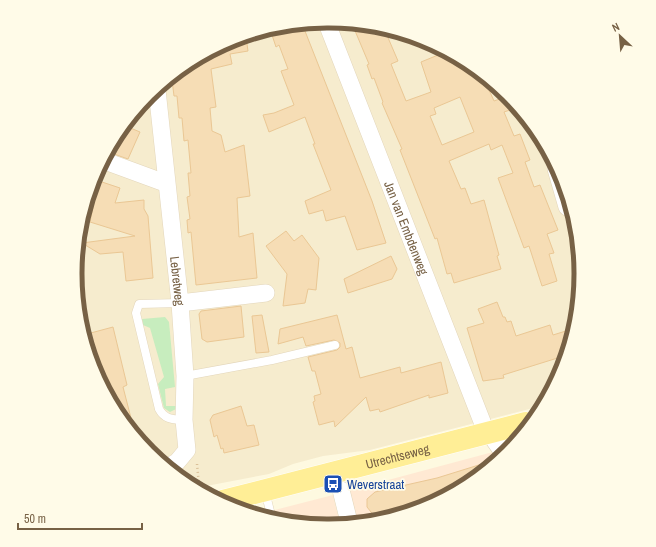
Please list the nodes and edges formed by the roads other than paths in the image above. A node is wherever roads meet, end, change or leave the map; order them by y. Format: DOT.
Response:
graph roads {
  1 [pos="329,28"];
  2 [pos="158,97"];
  3 [pos="109,163"];
  4 [pos="165,183"];
  5 [pos="266,293"];
  6 [pos="180,303"];
  7 [pos="335,345"];
  8 [pos="185,376"];
  9 [pos="184,420"];
  10 [pos="522,424"];
  11 [pos="490,433"];
  12 [pos="500,449"];
  13 [pos="174,464"];
  14 [pos="341,490"];
  15 [pos="265,491"];
  16 [pos="231,499"];
  17 [pos="270,512"];
  18 [pos="348,518"];
  1 -- 11 [label="street, Jan van Embdenweg"];
  2 -- 4 [label="street, Lebretweg"];
  3 -- 4 [label="street"];
  4 -- 6 [label="street, Lebretweg"];
  5 -- 6 [label="street"];
  6 -- 8 [label="street, Lebretweg"];
  6 -- 9 [label="lane"];
  7 -- 8 [label="lane"];
  8 -- 9 [label="street, Lebretweg"];
  9 -- 13 [label="street, Lebretweg"];
  10 -- 11 [label="main road, Utrechtseweg"];
  11 -- 12 [label="street, Jan van Embdenweg"];
  11 -- 15 [label="main road, Utrechtseweg"];
  14 -- 18 [label="street"];
  15 -- 16 [label="main road, Utrechtseweg"];
  15 -- 17 [label="lane"];
}
